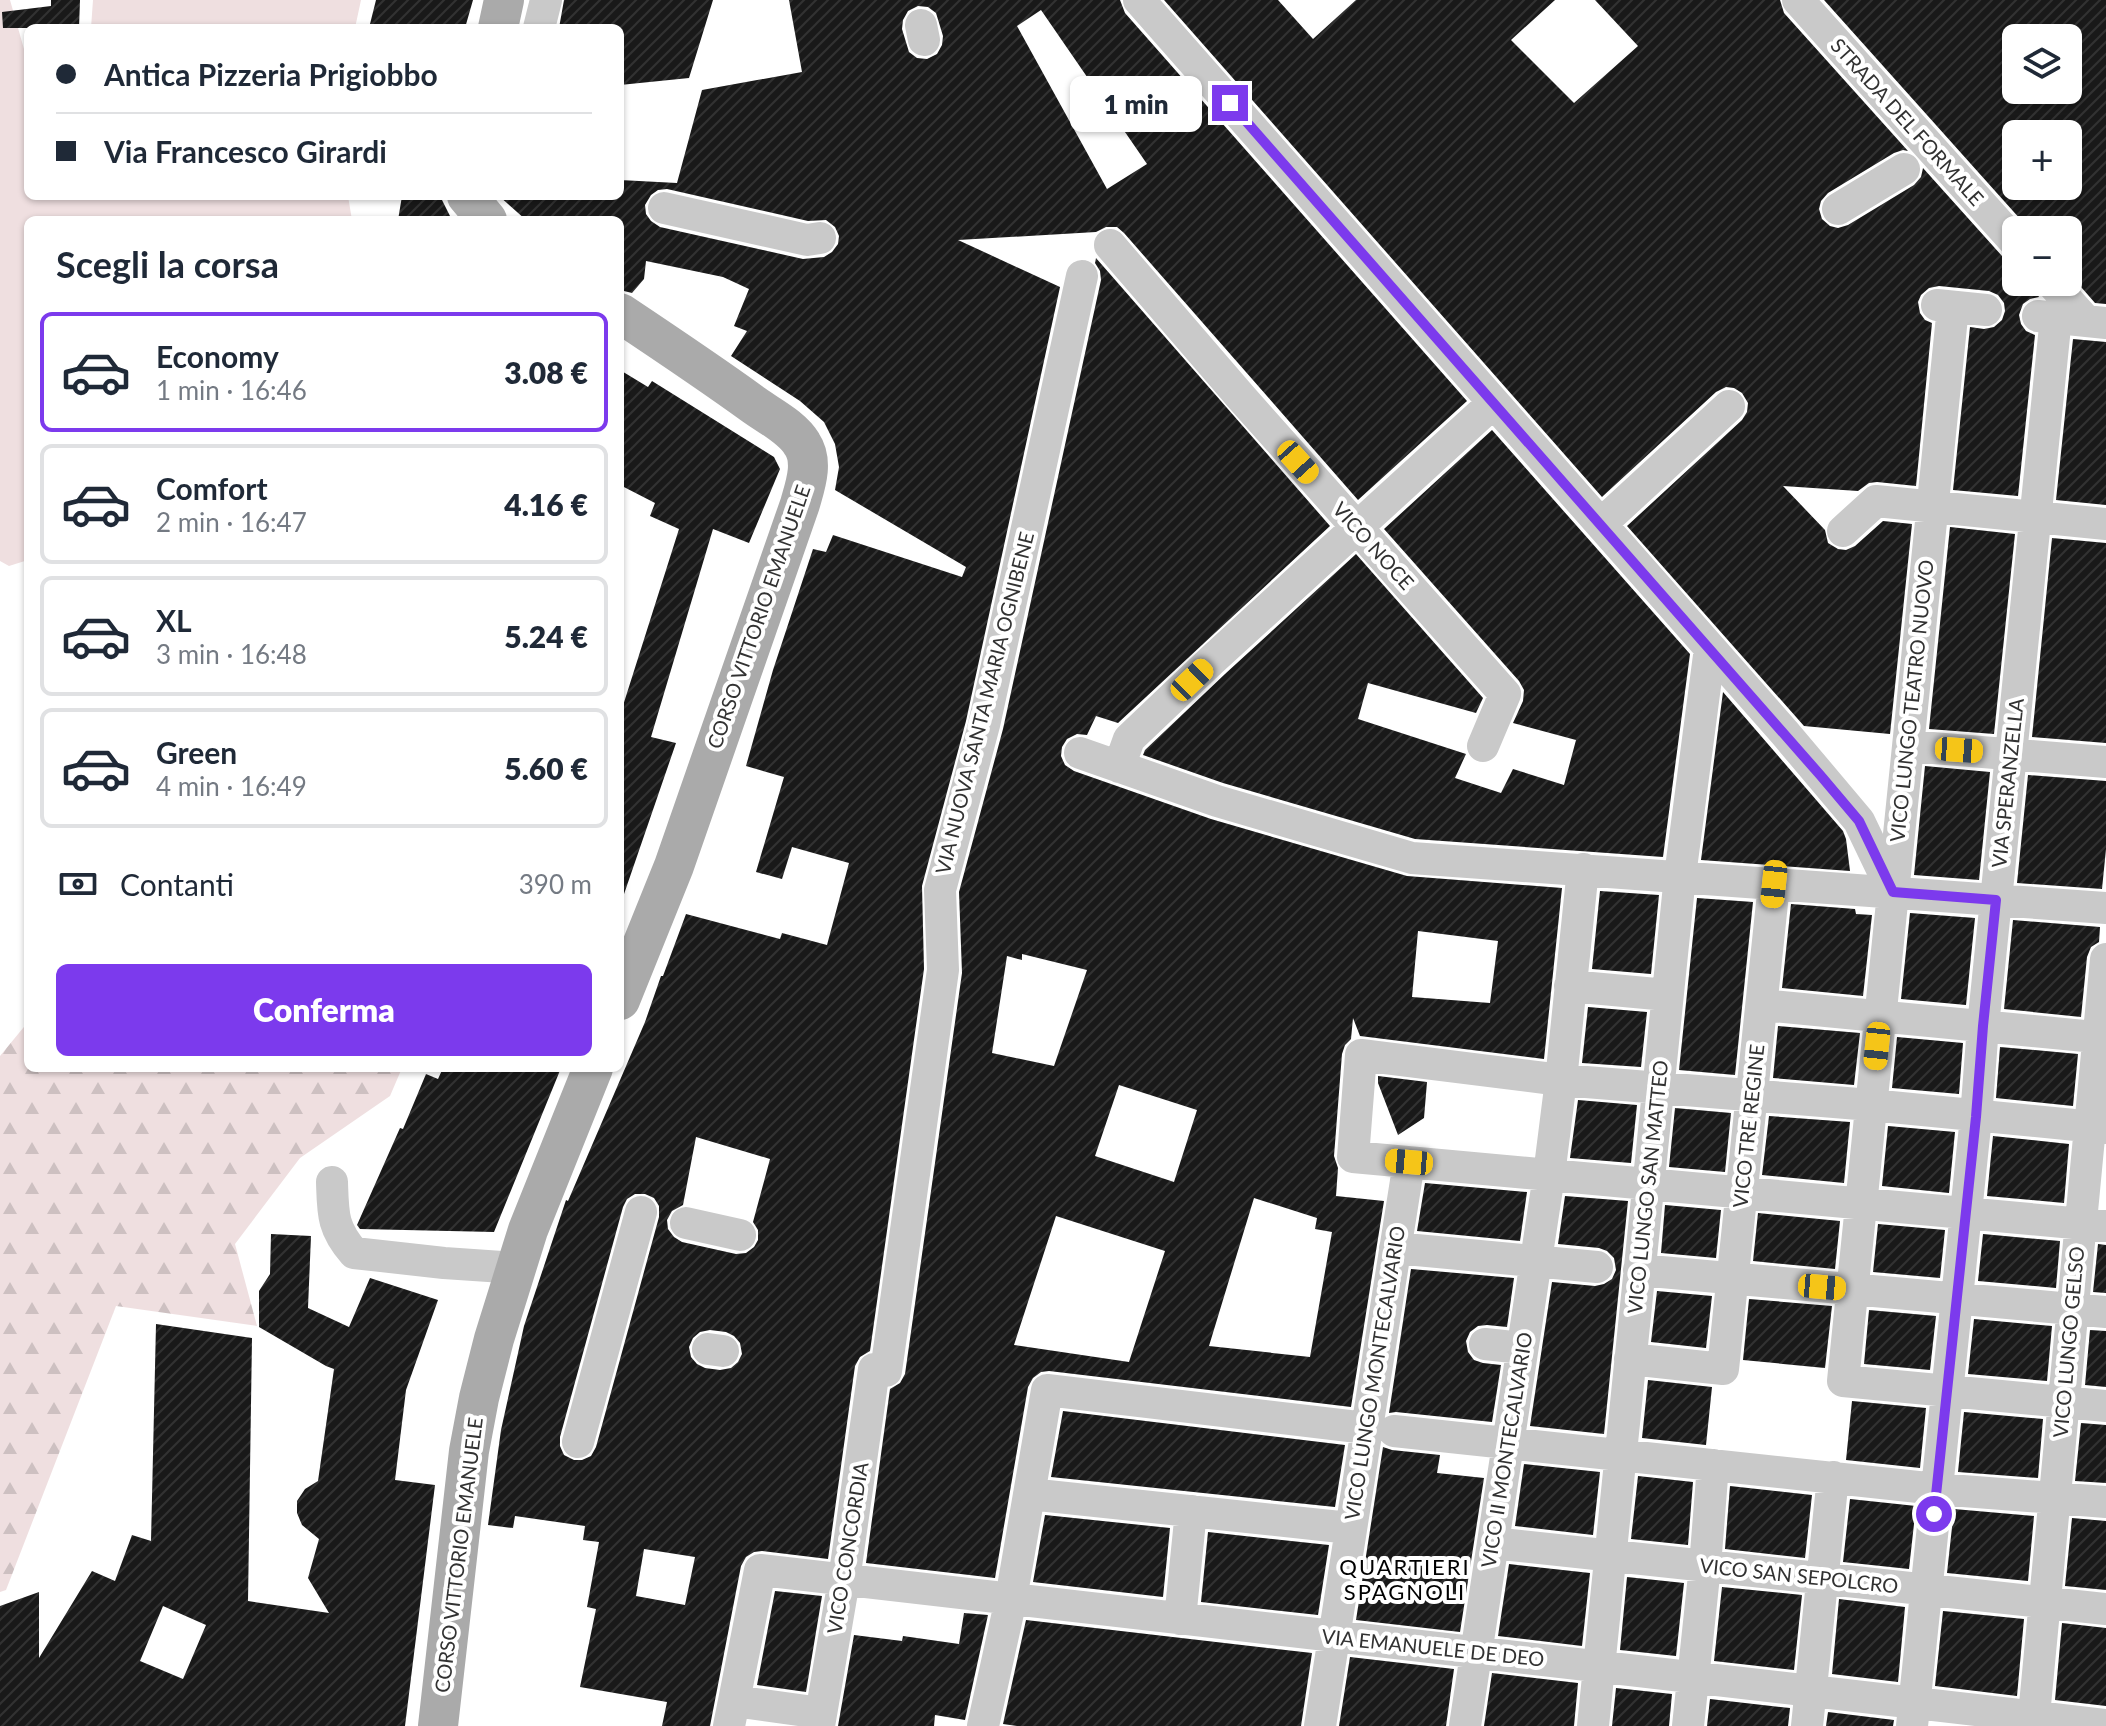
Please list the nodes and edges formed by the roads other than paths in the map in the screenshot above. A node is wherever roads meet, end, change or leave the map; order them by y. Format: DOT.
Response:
graph roads {
  1 [pos="504,0"];
  2 [pos="546,0"];
  3 [pos="1139,0"];
  4 [pos="1798,0"];
  5 [pos="499,24"];
  6 [pos="540,24"];
  7 [pos="1904,169"];
  8 [pos="470,200"];
  9 [pos="664,208"];
  10 [pos="1838,209"];
  11 [pos="484,216"];
  12 [pos="2002,227"];
  13 [pos="820,238"];
  14 [pos="1110,245"];
  15 [pos="2059,296"];
  16 [pos="1053,303"];
  17 [pos="1986,310"];
  18 [pos="624,316"];
  19 [pos="2071,319"];
  20 [pos="1493,403"];
  21 [pos="1729,406"];
  22 [pos="1932,507"];
  23 [pos="2036,517"];
  24 [pos="1601,524"];
  25 [pos="2106,524"];
  26 [pos="1357,528"];
  27 [pos="1843,531"];
  28 [pos="1710,648"];
  29 [pos="1483,746"];
  30 [pos="1908,746"];
  31 [pos="1080,753"];
  32 [pos="2011,754"];
  33 [pos="2106,762"];
  34 [pos="1119,767"];
  35 [pos="1583,869"];
  36 [pos="1680,876"];
  37 [pos="1774,884"];
  38 [pos="1893,892"];
  39 [pos="1996,900"];
  40 [pos="2106,908"];
  41 [pos="2106,959"];
  42 [pos="1570,986"];
  43 [pos="624,990"];
  44 [pos="1667,995"];
  45 [pos="1762,1005"];
  46 [pos="1880,1016"];
  47 [pos="1983,1026"];
  48 [pos="2102,1038"];
  49 [pos="591,1072"];
  50 [pos="1561,1080"];
  51 [pos="1658,1089"];
  52 [pos="1751,1096"];
  53 [pos="1871,1105"];
  54 [pos="1976,1117"];
  55 [pos="2098,1127"];
  56 [pos="1409,1162"];
  57 [pos="1549,1175"];
  58 [pos="332,1182"];
  59 [pos="1648,1184"];
  60 [pos="1742,1192"];
  61 [pos="1861,1203"];
  62 [pos="641,1212"];
  63 [pos="1965,1213"];
  64 [pos="686,1223"];
  65 [pos="2093,1225"];
  66 [pos="740,1235"];
  67 [pos="1395,1248"];
  68 [pos="1536,1261"];
  69 [pos="1597,1267"];
  70 [pos="516,1268"];
  71 [pos="1639,1270"];
  72 [pos="1733,1279"];
  73 [pos="1852,1289"];
  74 [pos="1956,1299"];
  75 [pos="2072,1309"];
  76 [pos="2106,1312"];
  77 [pos="1485,1344"];
  78 [pos="1522,1348"];
  79 [pos="1630,1359"];
  80 [pos="880,1370"];
  81 [pos="1946,1391"];
  82 [pos="2064,1402"];
  83 [pos="2106,1406"];
  84 [pos="1380,1429"];
  85 [pos="578,1442"];
  86 [pos="1508,1443"];
  87 [pos="1620,1455"];
  88 [pos="1713,1465"];
  89 [pos="1833,1477"];
  90 [pos="1937,1489"];
  91 [pos="1029,1494"];
  92 [pos="2055,1497"];
  93 [pos="2106,1502"];
  94 [pos="1191,1511"];
  95 [pos="1350,1528"];
  96 [pos="1493,1543"];
  97 [pos="1624,1557"];
  98 [pos="1705,1566"];
  99 [pos="1822,1578"];
  100 [pos="844,1580"];
  101 [pos="1926,1590"];
  102 [pos="1011,1599"];
  103 [pos="2044,1602"];
  104 [pos="2106,1609"];
  105 [pos="1180,1619"];
  106 [pos="1334,1637"];
  107 [pos="1476,1652"];
  108 [pos="1600,1666"];
  109 [pos="1693,1676"];
  110 [pos="1810,1690"];
  111 [pos="732,1714"];
  112 [pos="1914,1714"];
  113 [pos="820,1720"];
  114 [pos="2033,1721"];
  115 [pos="2106,1725"];
  116 [pos="438,1726"];
  117 [pos="983,1726"];
  118 [pos="1320,1726"];
  119 [pos="1465,1726"];
  120 [pos="1593,1726"];
  121 [pos="1688,1726"];
  122 [pos="1807,1726"];
  1 -- 5 [label="main road"];
  2 -- 6 [label="street"];
  3 -- 20 [label="street"];
  4 -- 12 [label="street, STRADA DEL FORMALE"];
  7 -- 10 [label="street"];
  8 -- 11 [label="main road"];
  9 -- 13 [label="street"];
  14 -- 26 [label="street, VICO NOCE"];
  15 -- 19 [label="street"];
  16 -- 80 [label="street, VIA NUOVA SANTA MARIA OGNIBENE"];
  17 -- 22 [label="street, VICO LUNGO TEATRO NUOVO"];
  18 -- 43 [label="main road, CORSO VITTORIO EMANUELE"];
  19 -- 23 [label="street, VIA SPERANZELLA"];
  20 -- 24 [label="street"];
  20 -- 26 [label="street"];
  21 -- 24 [label="street"];
  22 -- 23 [label="street"];
  22 -- 27 [label="street"];
  22 -- 30 [label="street, VICO LUNGO TEATRO NUOVO"];
  23 -- 25 [label="street"];
  23 -- 32 [label="street, VIA SPERANZELLA"];
  24 -- 28 [label="street"];
  26 -- 29 [label="street, VICO NOCE"];
  26 -- 34 [label="street"];
  28 -- 36 [label="street, VICO LUNGO SAN MATTEO"];
  28 -- 38 [label="street"];
  30 -- 32 [label="street"];
  30 -- 38 [label="street, VICO LUNGO TEATRO NUOVO"];
  31 -- 34 [label="street"];
  32 -- 33 [label="street"];
  32 -- 39 [label="street, VIA SPERANZELLA"];
  34 -- 35 [label="street"];
  35 -- 36 [label="street"];
  35 -- 42 [label="street, VICO II MONTECALVARIO"];
  36 -- 37 [label="street"];
  36 -- 44 [label="street, VICO LUNGO SAN MATTEO"];
  37 -- 38 [label="street"];
  37 -- 45 [label="street, VICO TRE REGINE"];
  38 -- 39 [label="street"];
  38 -- 46 [label="street, VICO LUNGO TEATRO NUOVO"];
  39 -- 40 [label="street"];
  39 -- 47 [label="street, VIA SPERANZELLA"];
  41 -- 48 [label="street, VICO LUNGO GELSO"];
  42 -- 44 [label="street"];
  42 -- 50 [label="street, VICO II MONTECALVARIO"];
  44 -- 51 [label="street, VICO LUNGO SAN MATTEO"];
  45 -- 46 [label="street"];
  45 -- 52 [label="street, VICO TRE REGINE"];
  46 -- 47 [label="street"];
  46 -- 53 [label="street, VICO LUNGO TEATRO NUOVO"];
  47 -- 48 [label="street"];
  47 -- 54 [label="street, VIA SPERANZELLA"];
  48 -- 55 [label="street, VICO LUNGO GELSO"];
  49 -- 70 [label="main road, CORSO VITTORIO EMANUELE"];
  50 -- 51 [label="street"];
  50 -- 56 [label="street"];
  50 -- 57 [label="street, VICO II MONTECALVARIO"];
  51 -- 52 [label="street"];
  51 -- 59 [label="street, VICO LUNGO SAN MATTEO"];
  52 -- 53 [label="street"];
  52 -- 60 [label="street, VICO TRE REGINE"];
  53 -- 54 [label="street"];
  53 -- 61 [label="street, VICO LUNGO TEATRO NUOVO"];
  54 -- 55 [label="street"];
  54 -- 63 [label="street, VIA SPERANZELLA"];
  55 -- 65 [label="street, VICO LUNGO GELSO"];
  56 -- 57 [label="street"];
  56 -- 67 [label="street, VICO LUNGO MONTECALVARIO"];
  57 -- 59 [label="street"];
  57 -- 68 [label="street, VICO II MONTECALVARIO"];
  58 -- 70 [label="street"];
  59 -- 60 [label="street"];
  59 -- 71 [label="street, VICO LUNGO SAN MATTEO"];
  60 -- 61 [label="street"];
  60 -- 72 [label="street, VICO TRE REGINE"];
  61 -- 63 [label="street"];
  61 -- 73 [label="street, VICO LUNGO TEATRO NUOVO"];
  62 -- 85 [label="street"];
  63 -- 65 [label="street"];
  63 -- 74 [label="street, VIA SPERANZELLA"];
  64 -- 66 [label="street"];
  65 -- 75 [label="street, VICO LUNGO GELSO"];
  67 -- 68 [label="street"];
  67 -- 84 [label="street, VICO LUNGO MONTECALVARIO"];
  68 -- 69 [label="street"];
  68 -- 78 [label="street, VICO II MONTECALVARIO"];
  70 -- 116 [label="main road, CORSO VITTORIO EMANUELE"];
  71 -- 72 [label="street"];
  71 -- 79 [label="street, VICO LUNGO SAN MATTEO"];
  72 -- 73 [label="street"];
  72 -- 79 [label="street, VICO TRE REGINE"];
  73 -- 74 [label="street"];
  73 -- 81 [label="street, VICO LUNGO TEATRO NUOVO"];
  74 -- 75 [label="street"];
  74 -- 81 [label="street, VIA SPERANZELLA"];
  75 -- 76 [label="street"];
  75 -- 82 [label="street, VICO LUNGO GELSO"];
  77 -- 78 [label="street"];
  78 -- 86 [label="street, VICO II MONTECALVARIO"];
  79 -- 87 [label="street, VICO LUNGO SAN MATTEO"];
  80 -- 100 [label="street, VICO CONCORDIA"];
  81 -- 82 [label="street"];
  81 -- 90 [label="street, VIA SPERANZELLA"];
  82 -- 83 [label="street"];
  82 -- 92 [label="street, VICO LUNGO GELSO"];
  84 -- 86 [label="street"];
  84 -- 91 [label="street"];
  84 -- 95 [label="street, VICO LUNGO MONTECALVARIO"];
  86 -- 87 [label="street"];
  86 -- 96 [label="street, VICO II MONTECALVARIO"];
  87 -- 88 [label="street"];
  87 -- 97 [label="street, VICO LUNGO SAN MATTEO"];
  88 -- 89 [label="street"];
  88 -- 98 [label="street"];
  89 -- 90 [label="street"];
  89 -- 99 [label="street"];
  90 -- 92 [label="street"];
  90 -- 101 [label="street, VIA SPERANZELLA"];
  91 -- 94 [label="street"];
  91 -- 102 [label="street"];
  92 -- 93 [label="street"];
  92 -- 103 [label="street, VICO LUNGO GELSO"];
  94 -- 95 [label="street"];
  94 -- 105 [label="street"];
  95 -- 106 [label="street, VICO LUNGO MONTECALVARIO"];
  96 -- 97 [label="street, VICO SAN SEPOLCRO"];
  96 -- 107 [label="street, VICO II MONTECALVARIO"];
  97 -- 98 [label="street, VICO SAN SEPOLCRO"];
  97 -- 108 [label="street, VICO LUNGO SAN MATTEO"];
  98 -- 99 [label="street, VICO SAN SEPOLCRO"];
  98 -- 109 [label="street"];
  99 -- 101 [label="street, VICO SAN SEPOLCRO"];
  99 -- 110 [label="street"];
  100 -- 102 [label="street, VIA EMANUELE DE DEO"];
  100 -- 111 [label="street, VIA EMANUELE DE DEO"];
  100 -- 113 [label="street, VICO CONCORDIA"];
  101 -- 103 [label="street, VICO SAN SEPOLCRO"];
  101 -- 112 [label="street, VIA SPERANZELLA"];
  102 -- 105 [label="street, VIA EMANUELE DE DEO"];
  102 -- 117 [label="street"];
  103 -- 104 [label="street, VICO SAN SEPOLCRO"];
  103 -- 114 [label="street, VICO LUNGO GELSO"];
  105 -- 106 [label="street, VIA EMANUELE DE DEO"];
  106 -- 107 [label="street, VIA EMANUELE DE DEO"];
  106 -- 118 [label="street, VICO LUNGO MONTECALVARIO"];
  107 -- 108 [label="street, VIA EMANUELE DE DEO"];
  107 -- 119 [label="street, VICO II MONTECALVARIO"];
  108 -- 109 [label="street, VIA EMANUELE DE DEO"];
  108 -- 120 [label="street, VICO LUNGO SAN MATTEO"];
  109 -- 110 [label="street, VIA EMANUELE DE DEO"];
  109 -- 121 [label="street"];
  110 -- 112 [label="street, VIA EMANUELE DE DEO"];
  110 -- 122 [label="street"];
  111 -- 113 [label="street"];
  112 -- 114 [label="street, VIA EMANUELE DE DEO"];
  114 -- 115 [label="street, VIA EMANUELE DE DEO"];
}
